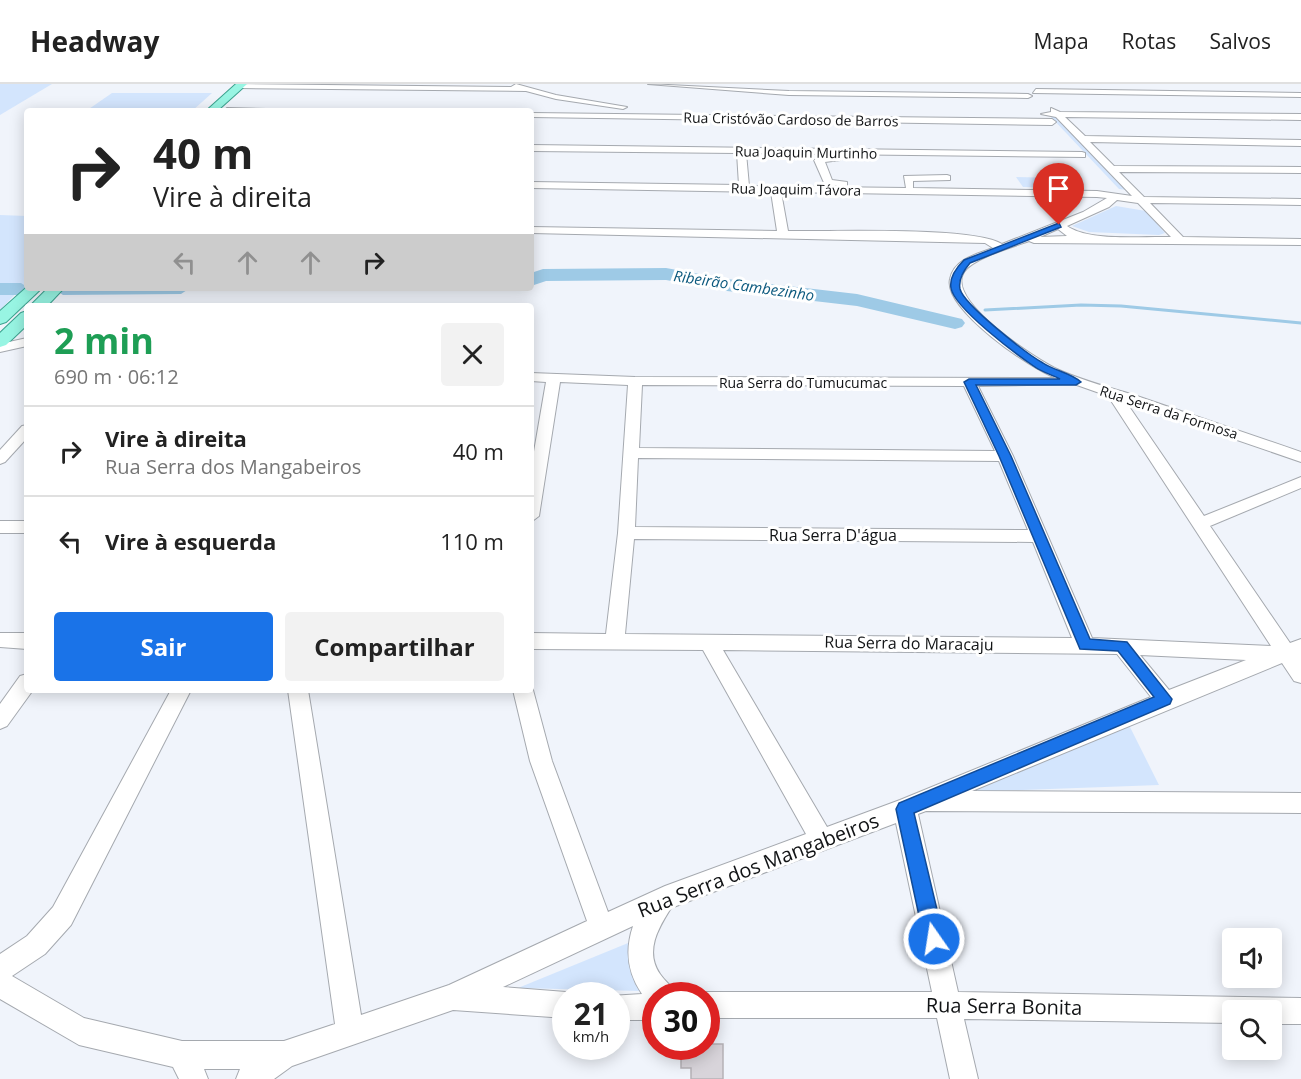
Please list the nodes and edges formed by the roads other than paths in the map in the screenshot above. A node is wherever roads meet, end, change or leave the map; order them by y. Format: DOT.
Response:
graph roads {
  1 [pos="507,84"];
  2 [pos="652,84"];
  3 [pos="1017,84"];
  4 [pos="1029,84"];
  5 [pos="1180,84"];
  6 [pos="242,85"];
  7 [pos="256,85"];
  8 [pos="525,89"];
  9 [pos="1194,94"];
  10 [pos="1301,95"];
  11 [pos="792,102"];
  12 [pos="1037,102"];
  13 [pos="599,104"];
  14 [pos="215,108"];
  15 [pos="230,108"];
  16 [pos="534,116"];
  17 [pos="1224,116"];
  18 [pos="591,117"];
  19 [pos="1301,117"];
  20 [pos="702,118"];
  21 [pos="1055,118"];
  22 [pos="762,119"];
  23 [pos="763,130"];
  24 [pos="1067,138"];
  25 [pos="1081,139"];
  26 [pos="765,140"];
  27 [pos="1260,142"];
  28 [pos="1301,143"];
  29 [pos="1074,147"];
  30 [pos="534,148"];
  31 [pos="741,151"];
  32 [pos="766,151"];
  33 [pos="805,152"];
  34 [pos="1082,155"];
  35 [pos="987,163"];
  36 [pos="1089,163"];
  37 [pos="822,168"];
  38 [pos="1110,169"];
  39 [pos="1300,171"];
  40 [pos="948,182"];
  41 [pos="534,185"];
  42 [pos="744,188"];
  43 [pos="775,189"];
  44 [pos="1114,191"];
  45 [pos="1061,193"];
  46 [pos="1140,200"];
  47 [pos="1301,202"];
  48 [pos="1105,205"];
  49 [pos="1059,225"];
  50 [pos="534,230"];
  51 [pos="1043,232"];
  52 [pos="783,234"];
  53 [pos="932,237"];
  54 [pos="1102,238"];
  55 [pos="978,239"];
  56 [pos="1180,240"];
  57 [pos="1018,242"];
  58 [pos="1301,242"];
  59 [pos="997,250"];
  60 [pos="966,255"];
  61 [pos="32,291"];
  62 [pos="54,291"];
  63 [pos="41,303"];
  64 [pos="0,319"];
  65 [pos="24,319"];
  66 [pos="0,342"];
  67 [pos="24,343"];
  68 [pos="0,348"];
  69 [pos="554,377"];
  70 [pos="534,378"];
  71 [pos="635,381"];
  72 [pos="969,382"];
  73 [pos="1076,382"];
  74 [pos="1113,393"];
  75 [pos="24,432"];
  76 [pos="1260,443"];
  77 [pos="1301,444"];
  78 [pos="631,453"];
  79 [pos="1005,456"];
  80 [pos="1301,457"];
  81 [pos="0,459"];
  82 [pos="1301,482"];
  83 [pos="534,498"];
  84 [pos="1199,524"];
  85 [pos="0,527"];
  86 [pos="24,527"];
  87 [pos="626,533"];
  88 [pos="1040,536"];
  89 [pos="0,640"];
  90 [pos="708,640"];
  91 [pos="24,641"];
  92 [pos="534,641"];
  93 [pos="615,641"];
  94 [pos="1085,645"];
  95 [pos="1122,646"];
  96 [pos="1296,651"];
  97 [pos="1301,675"];
  98 [pos="24,686"];
  99 [pos="179,693"];
  100 [pos="298,693"];
  101 [pos="524,693"];
  102 [pos="1165,699"];
  103 [pos="0,720"];
  104 [pos="1301,803"];
  105 [pos="913,805"];
  106 [pos="822,840"];
  107 [pos="665,898"];
  108 [pos="601,926"];
  109 [pos="0,969"];
  110 [pos="651,982"];
  111 [pos="0,984"];
  112 [pos="453,997"];
  113 [pos="552,1004"];
  114 [pos="720,1005"];
  115 [pos="949,1005"];
  116 [pos="1301,1011"];
  117 [pos="350,1032"];
  118 [pos="284,1054"];
  119 [pos="188,1067"];
  120 [pos="249,1079"];
  121 [pos="964,1079"];
  1 -- 8 [label="street"];
  2 -- 11 [label="street"];
  3 -- 12 [label="street"];
  4 -- 12 [label="street"];
  5 -- 9 [label="street"];
  6 -- 7 [label="street"];
  6 -- 14 [label="main road"];
  7 -- 8 [label="street"];
  7 -- 15 [label="main road"];
  8 -- 13 [label="street"];
  9 -- 10 [label="street"];
  9 -- 12 [label="street"];
  9 -- 17 [label="street"];
  11 -- 12 [label="street"];
  11 -- 21 [label="street, Rua Cristóvão Cardoso de Barros"];
  11 -- 22 [label="street, Rua Cristóvão Cardoso de Barros"];
  12 -- 21 [label="street"];
  12 -- 21 [label="street"];
  13 -- 18 [label="street"];
  13 -- 20 [label="street"];
  16 -- 18 [label="street, Rua Cristóvão Cardoso de Barros"];
  17 -- 19 [label="street, Rua Cristóvão Cardoso de Barros"];
  17 -- 21 [label="street, Rua Cristóvão Cardoso de Barros"];
  17 -- 27 [label="street"];
  18 -- 20 [label="street, Rua Cristóvão Cardoso de Barros"];
  20 -- 22 [label="street, Rua Cristóvão Cardoso de Barros"];
  21 -- 24 [label="street"];
  21 -- 25 [label="street"];
  22 -- 23 [label="street"];
  25 -- 27 [label="street"];
  25 -- 38 [label="street"];
  26 -- 32 [label="street"];
  27 -- 28 [label="street"];
  27 -- 39 [label="street"];
  29 -- 34 [label="street"];
  30 -- 31 [label="street, Rua Joaquin Murtinho"];
  31 -- 32 [label="street, Rua Joaquin Murtinho"];
  31 -- 42 [label="street"];
  32 -- 33 [label="street, Rua Joaquin Murtinho"];
  33 -- 34 [label="street, Rua Joaquin Murtinho"];
  33 -- 37 [label="street"];
  34 -- 36 [label="street"];
  35 -- 37 [label="street"];
  37 -- 40 [label="street"];
  38 -- 39 [label="street"];
  38 -- 46 [label="street"];
  41 -- 42 [label="street, Rua Joaquim Távora"];
  42 -- 43 [label="street, Rua Joaquim Távora"];
  43 -- 45 [label="street, Rua Joaquim Távora"];
  43 -- 52 [label="street"];
  44 -- 45 [label="street, Rua Joaquim Távora"];
  44 -- 46 [label="street, Rua Joaquim Távora"];
  44 -- 48 [label="street"];
  45 -- 48 [label="street, Rua Joaquim Távora"];
  46 -- 47 [label="street"];
  46 -- 48 [label="street"];
  46 -- 56 [label="street"];
  48 -- 49 [label="street"];
  49 -- 51 [label="street"];
  49 -- 54 [label="street"];
  50 -- 52 [label="street"];
  51 -- 55 [label="street"];
  51 -- 57 [label="street"];
  52 -- 53 [label="street"];
  53 -- 55 [label="street"];
  53 -- 60 [label="street"];
  54 -- 56 [label="street"];
  54 -- 57 [label="street"];
  55 -- 59 [label="street"];
  55 -- 60 [label="street"];
  56 -- 58 [label="street"];
  57 -- 59 [label="street"];
  59 -- 60 [label="street"];
  60 -- 73 [label="street, Rua Serra da Formosa"];
  61 -- 64 [label="main road"];
  62 -- 63 [label="main road"];
  65 -- 66 [label="main road"];
  67 -- 68 [label="street"];
  69 -- 70 [label="street, Rua Serra do Tumucumac"];
  69 -- 71 [label="street, Rua Serra do Tumucumac"];
  69 -- 83 [label="street"];
  71 -- 72 [label="street, Rua Serra do Tumucumac"];
  71 -- 78 [label="street"];
  72 -- 73 [label="street, Rua Serra do Tumucumac"];
  72 -- 79 [label="street"];
  73 -- 74 [label="street, Rua Serra da Formosa"];
  74 -- 76 [label="street, Rua Serra da Formosa"];
  74 -- 84 [label="street"];
  75 -- 81 [label="street"];
  76 -- 77 [label="street"];
  76 -- 80 [label="street, Rua Serra da Formosa"];
  78 -- 79 [label="street"];
  78 -- 87 [label="street"];
  79 -- 88 [label="street"];
  82 -- 84 [label="street"];
  84 -- 96 [label="street"];
  85 -- 86 [label="street"];
  87 -- 88 [label="street, Rua Serra D'água"];
  87 -- 93 [label="street"];
  88 -- 94 [label="street"];
  89 -- 91 [label="street"];
  90 -- 93 [label="street, Rua Serra do Maracaju"];
  90 -- 94 [label="street, Rua Serra do Maracaju"];
  90 -- 106 [label="street"];
  92 -- 93 [label="street, Rua Serra do Maracaju"];
  94 -- 95 [label="street, Rua Serra do Maracaju"];
  95 -- 96 [label="street, Rua Serra do Maracaju"];
  95 -- 102 [label="street"];
  96 -- 97 [label="street"];
  96 -- 102 [label="street, Rua Serra dos Mangabeiros"];
  98 -- 103 [label="street"];
  99 -- 109 [label="street"];
  100 -- 117 [label="street"];
  101 -- 108 [label="street"];
  102 -- 105 [label="street, Rua Serra dos Mangabeiros"];
  104 -- 105 [label="street"];
  105 -- 106 [label="street, Rua Serra dos Mangabeiros"];
  105 -- 115 [label="street"];
  106 -- 107 [label="street, Rua Serra dos Mangabeiros"];
  107 -- 108 [label="street, Rua Serra dos Mangabeiros"];
  107 -- 110 [label="street"];
  108 -- 112 [label="street, Rua Serra dos Mangabeiros"];
  111 -- 119 [label="street"];
  112 -- 113 [label="street"];
  112 -- 117 [label="street"];
  114 -- 115 [label="street, Rua Serra Bonita"];
  115 -- 116 [label="street, Rua Serra Bonita"];
  115 -- 121 [label="street"];
  117 -- 118 [label="street"];
  118 -- 119 [label="street"];
  118 -- 120 [label="street"];
}
